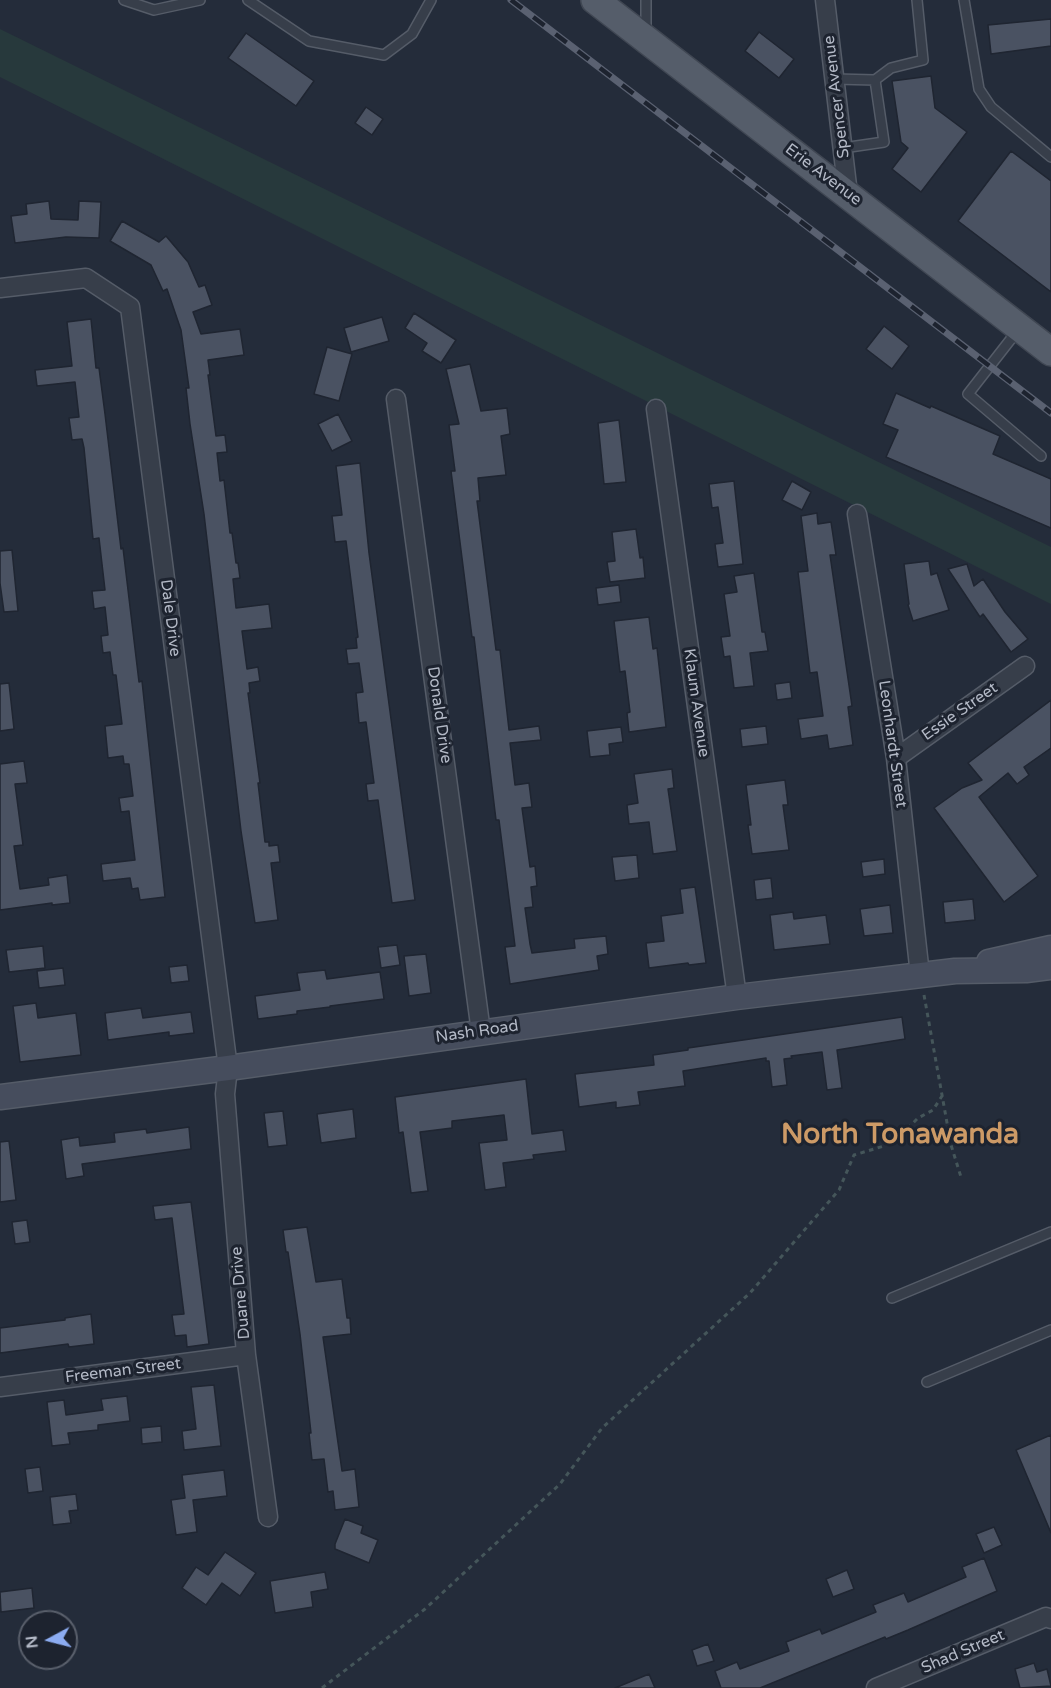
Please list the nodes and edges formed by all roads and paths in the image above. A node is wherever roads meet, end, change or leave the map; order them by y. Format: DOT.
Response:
graph roads {
  1 [pos="124,0"];
  2 [pos="200,0"];
  3 [pos="248,0"];
  4 [pos="431,0"];
  5 [pos="646,0"];
  6 [pos="825,0"];
  7 [pos="917,0"];
  8 [pos="964,0"];
  9 [pos="598,1"];
  10 [pos="646,39"];
  11 [pos="835,80"];
  12 [pos="875,80"];
  13 [pos="843,148"];
  14 [pos="1051,157"];
  15 [pos="848,194"];
  16 [pos="0,288"];
  17 [pos="1020,328"];
  18 [pos="1051,351"];
  19 [pos="396,399"];
  20 [pos="656,409"];
  21 [pos="1041,456"];
  22 [pos="857,514"];
  23 [pos="1025,666"];
  24 [pos="896,758"];
  25 [pos="1051,948"];
  26 [pos="1051,967"];
  27 [pos="955,970"];
  28 [pos="918,985"];
  29 [pos="737,997"];
  30 [pos="481,1032"];
  31 [pos="228,1068"];
  32 [pos="942,1096"];
  33 [pos="0,1098"];
  34 [pos="961,1177"];
  35 [pos="1051,1232"];
  36 [pos="892,1298"];
  37 [pos="1051,1330"];
  38 [pos="246,1354"];
  39 [pos="927,1382"];
  40 [pos="0,1387"];
  41 [pos="268,1517"];
  42 [pos="1051,1619"];
  43 [pos="322,1688"];
  44 [pos="876,1688"];
  1 -- 2 [label="lane"];
  3 -- 4 [label="lane"];
  5 -- 10 [label="lane"];
  6 -- 11 [label="street, Spencer Avenue"];
  7 -- 12 [label="lane"];
  8 -- 14 [label="lane"];
  9 -- 10 [label="main road, Erie Avenue"];
  10 -- 15 [label="main road, Erie Avenue"];
  11 -- 12 [label="lane"];
  11 -- 13 [label="street, Spencer Avenue"];
  12 -- 13 [label="lane"];
  13 -- 15 [label="street, Spencer Avenue"];
  15 -- 17 [label="main road, Erie Avenue"];
  16 -- 31 [label="street, Dale Drive"];
  17 -- 18 [label="main road, Erie Avenue"];
  17 -- 21 [label="lane"];
  19 -- 30 [label="street, Donald Drive"];
  20 -- 29 [label="street, Klaum Avenue"];
  22 -- 24 [label="street, Leonhardt Street"];
  23 -- 24 [label="street, Essie Street"];
  24 -- 28 [label="street, Leonhardt Street"];
  25 -- 27 [label="main road"];
  26 -- 27 [label="main road"];
  27 -- 28 [label="main road, Nash Road"];
  28 -- 29 [label="main road, Nash Road"];
  28 -- 32 [label="path"];
  29 -- 30 [label="main road, Nash Road"];
  30 -- 31 [label="main road, Nash Road"];
  31 -- 33 [label="main road, Nash Road"];
  31 -- 38 [label="street, Duane Drive"];
  32 -- 34 [label="path"];
  32 -- 43 [label="path"];
  35 -- 36 [label="lane"];
  37 -- 39 [label="lane"];
  38 -- 40 [label="street, Freeman Street"];
  38 -- 41 [label="street, Duane Drive"];
  42 -- 44 [label="street, Shad Street"];
}
